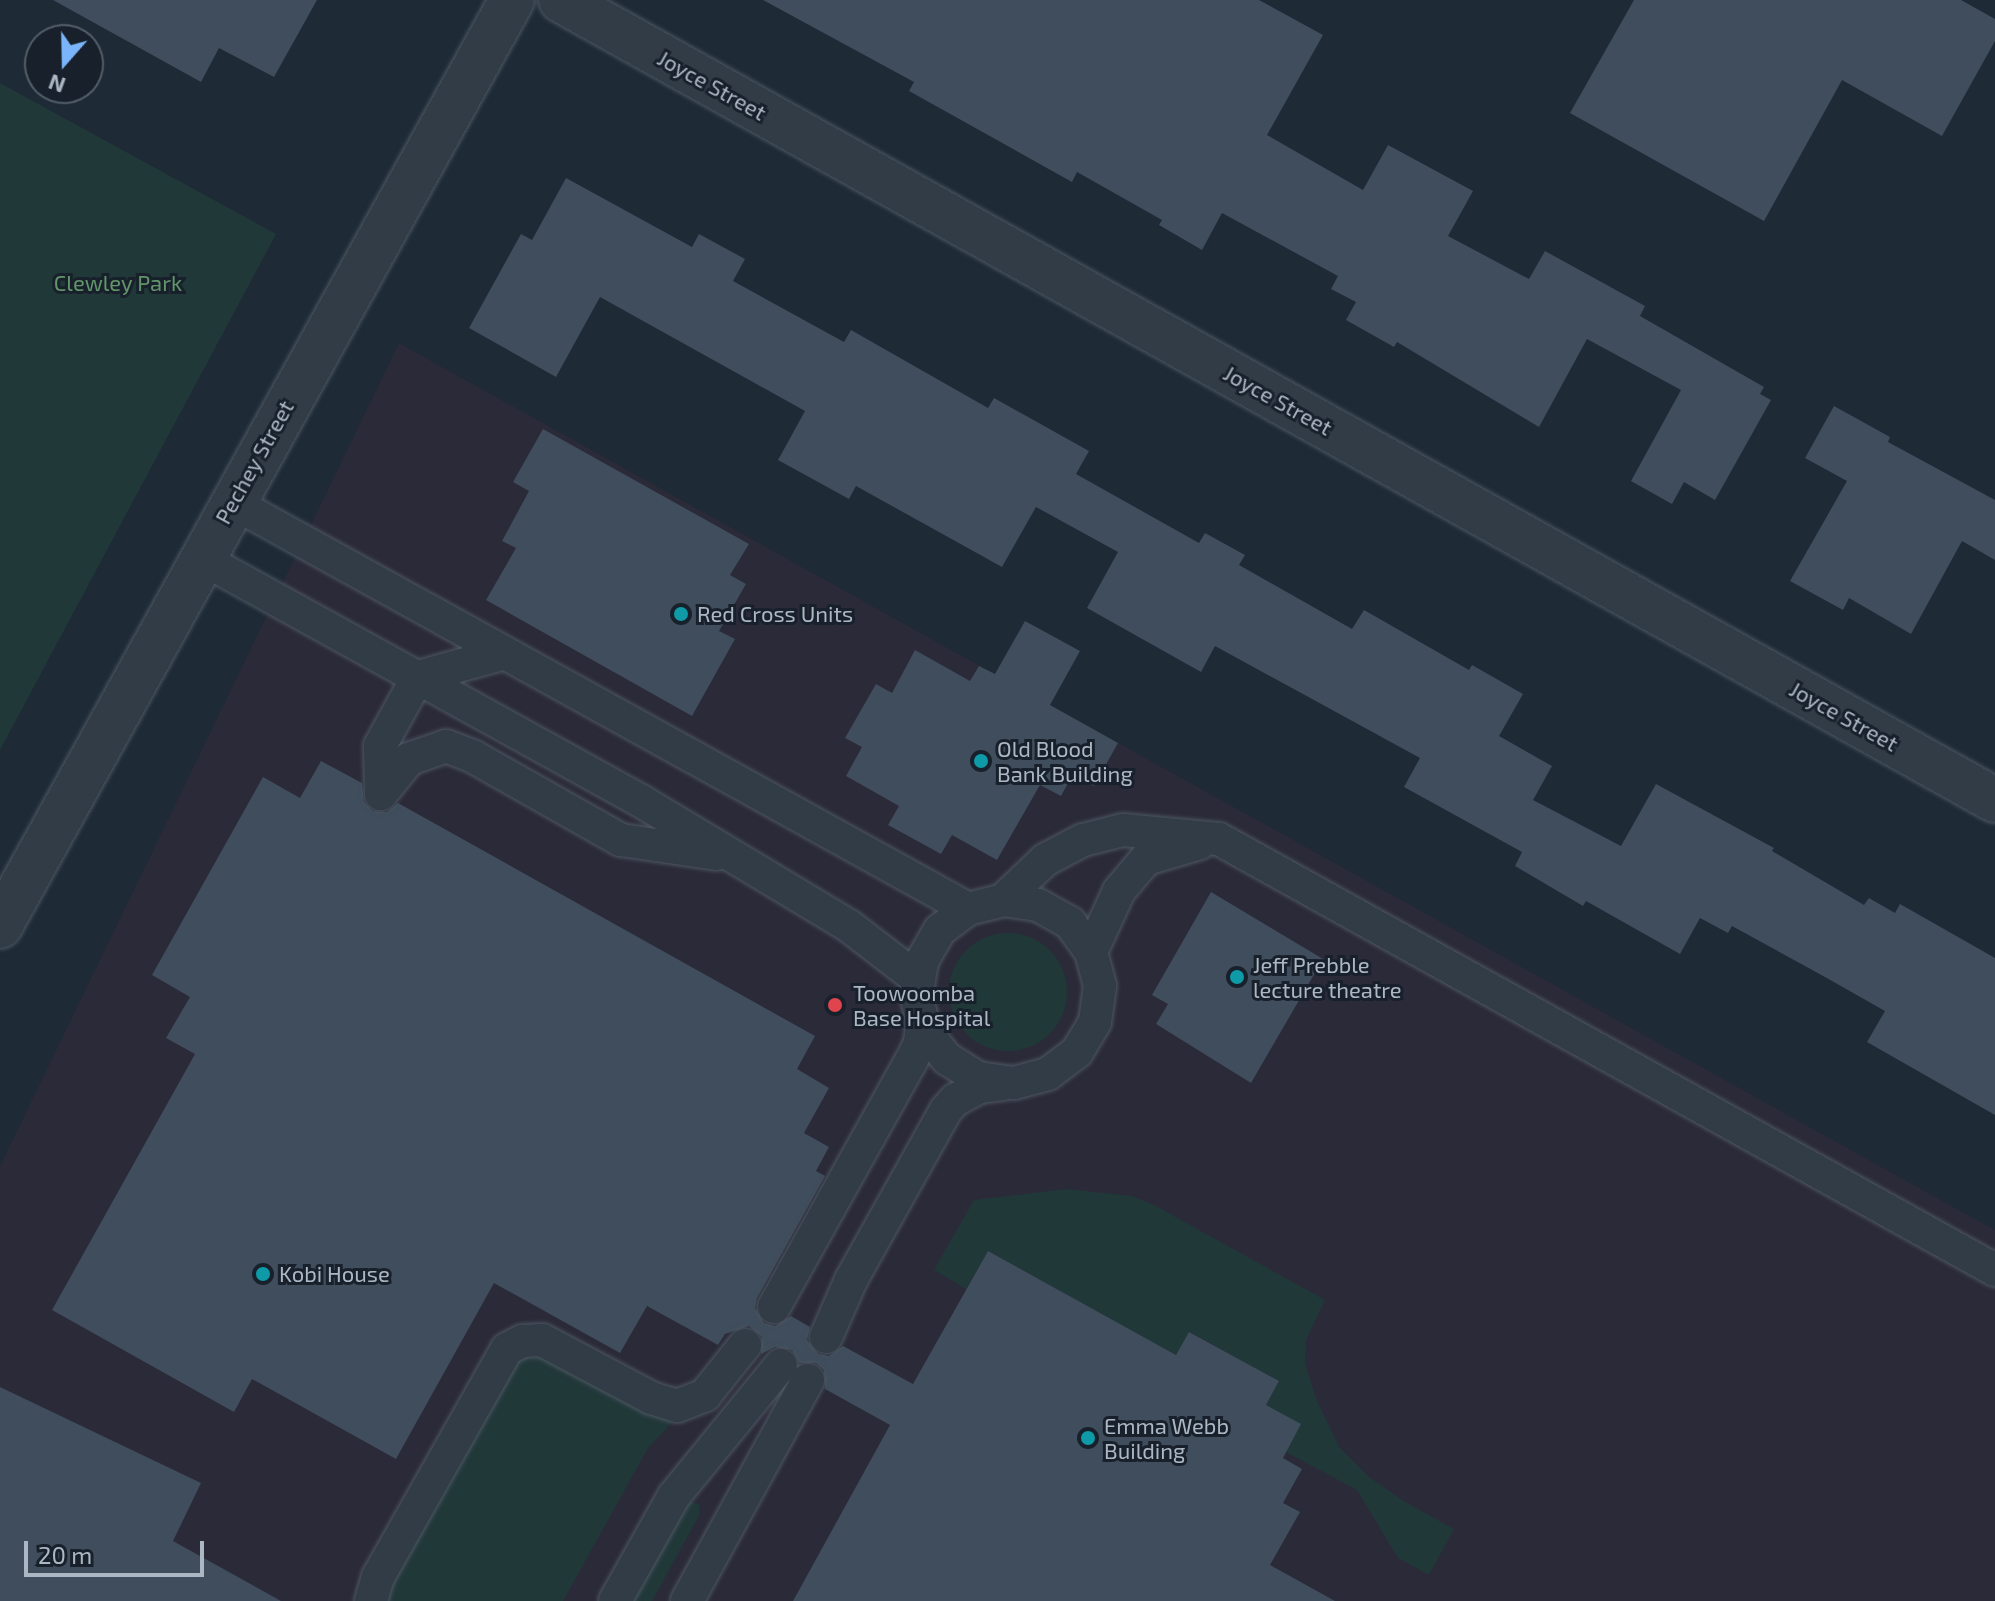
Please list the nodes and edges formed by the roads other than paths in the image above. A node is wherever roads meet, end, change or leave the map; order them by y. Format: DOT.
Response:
graph roads {
  1 [pos="512,0"];
  2 [pos="561,0"];
  3 [pos="232,502"];
  4 [pos="201,558"];
  5 [pos="505,653"];
  6 [pos="418,677"];
  7 [pos="1995,800"];
  8 [pos="1219,839"];
  9 [pos="732,857"];
  10 [pos="1003,900"];
  11 [pos="968,909"];
  12 [pos="0,926"];
  13 [pos="1091,952"];
  14 [pos="919,980"];
  15 [pos="923,1020"];
  16 [pos="1014,1083"];
  17 [pos="1995,1270"];
  18 [pos="774,1307"];
  19 [pos="819,1332"];
  20 [pos="745,1345"];
  21 [pos="371,1601"];
  22 [pos="615,1601"];
  23 [pos="687,1601"];
  1 -- 3 [label="street, Pechey Street"];
  2 -- 7 [label="street, Joyce Street"];
  3 -- 4 [label="street, Pechey Street"];
  3 -- 5 [label="lane"];
  4 -- 6 [label="lane"];
  4 -- 12 [label="street, Pechey Street"];
  5 -- 6 [label="lane"];
  5 -- 11 [label="lane"];
  6 -- 9 [label="lane"];
  6 -- 9 [label="lane"];
  8 -- 10 [label="lane"];
  8 -- 13 [label="lane"];
  8 -- 17 [label="lane"];
  9 -- 14 [label="lane"];
  10 -- 11 [label="lane"];
  10 -- 13 [label="lane"];
  11 -- 14 [label="lane"];
  13 -- 16 [label="lane"];
  14 -- 15 [label="lane"];
  15 -- 16 [label="lane"];
  15 -- 18 [label="lane"];
  16 -- 19 [label="lane"];
  20 -- 21 [label="lane"];
  22 -- 23 [label="lane"];
}
